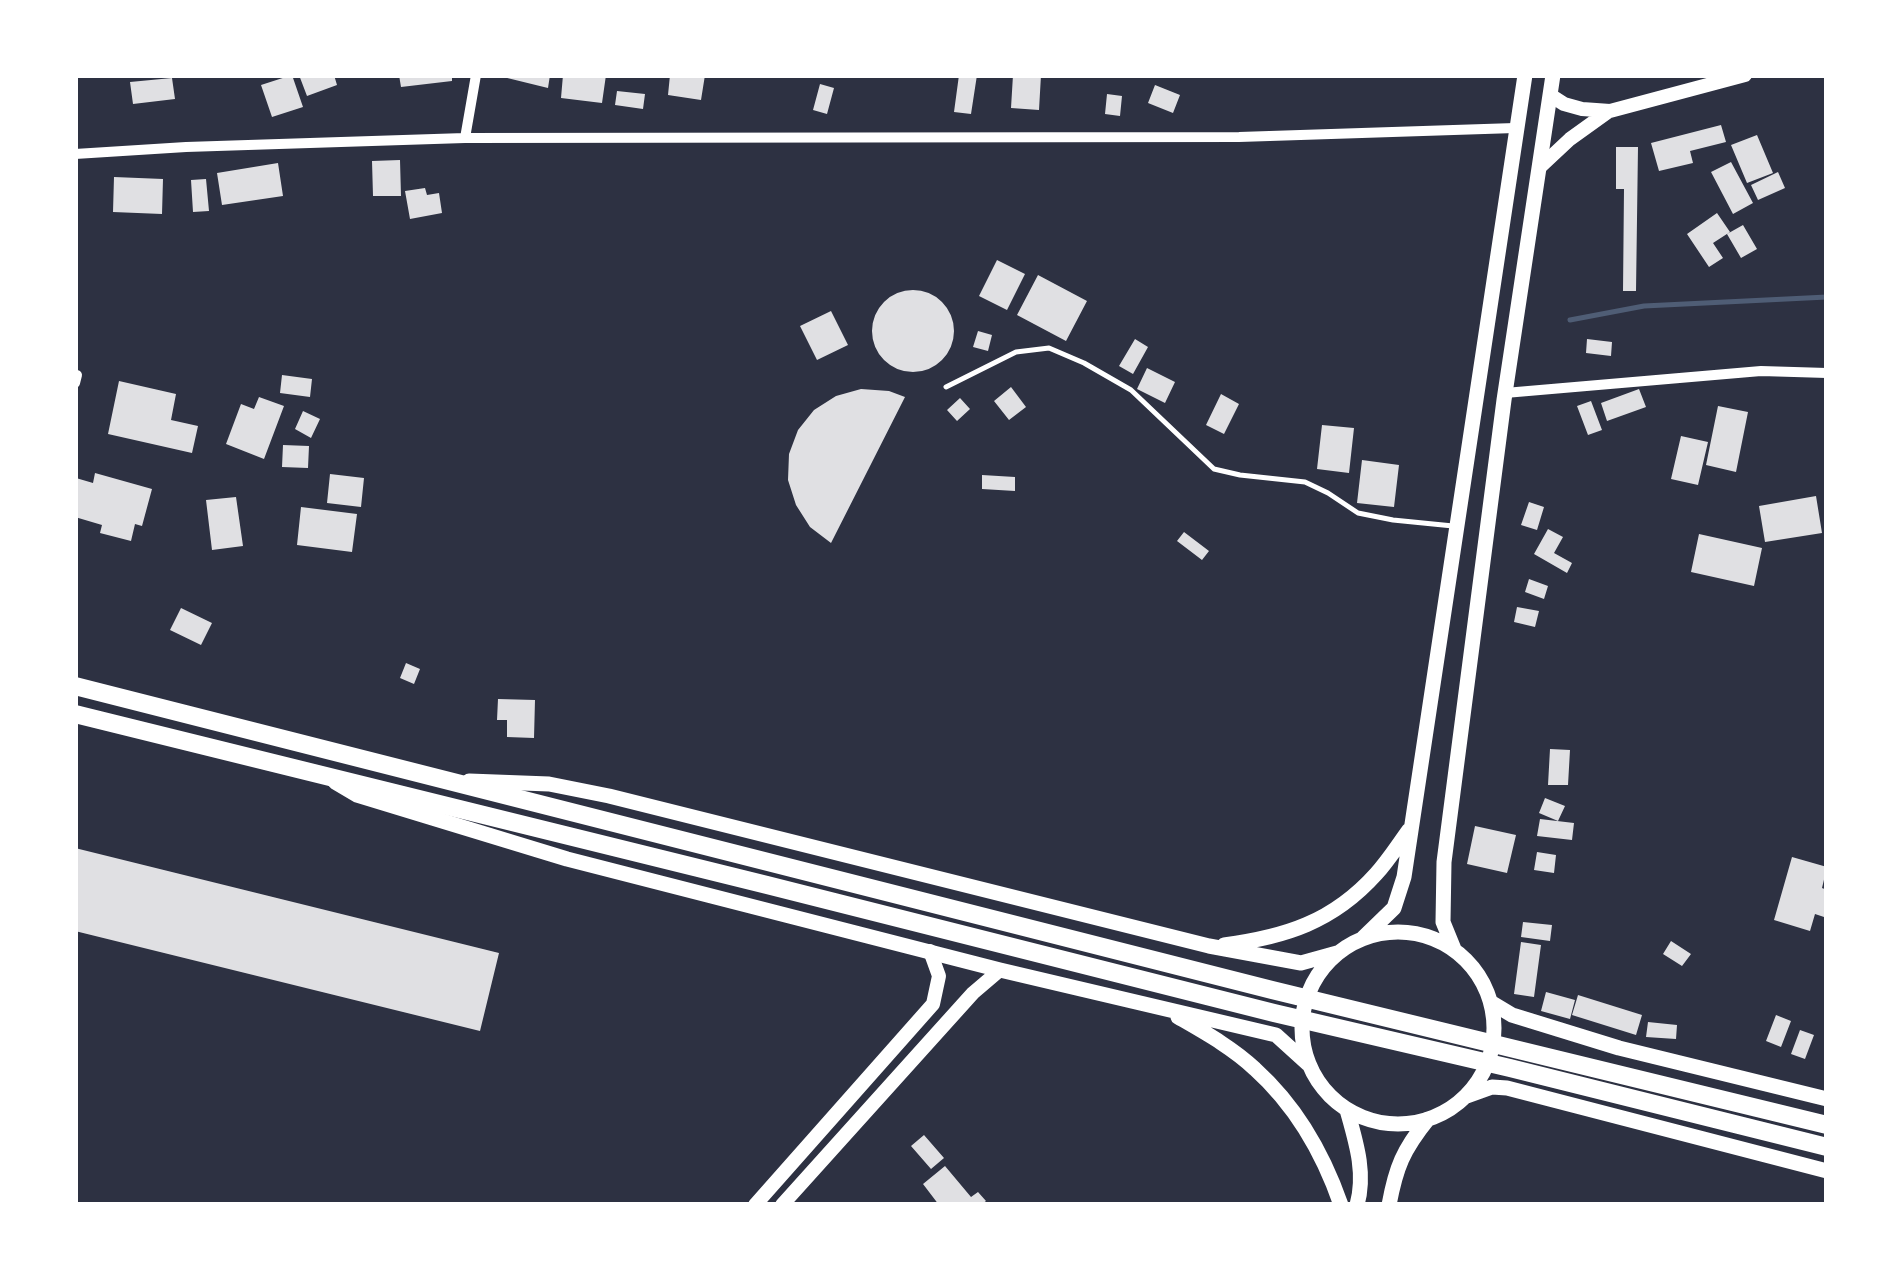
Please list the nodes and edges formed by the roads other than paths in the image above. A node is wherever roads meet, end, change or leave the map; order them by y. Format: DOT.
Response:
graph roads {
  1 [pos="476,75"];
  2 [pos="1524,75"];
  3 [pos="1553,75"];
  4 [pos="1745,75"];
  5 [pos="1550,95"];
  6 [pos="1610,111"];
  7 [pos="1515,128"];
  8 [pos="465,138"];
  9 [pos="75,154"];
  10 [pos="1539,168"];
  11 [pos="1827,373"];
  12 [pos="946,386"];
  13 [pos="1505,393"];
  14 [pos="1456,527"];
  15 [pos="75,686"];
  16 [pos="75,714"];
  17 [pos="323,775"];
  18 [pos="450,781"];
  19 [pos="1411,827"];
  20 [pos="1363,938"];
  21 [pos="1209,946"];
  22 [pos="1454,949"];
  23 [pos="930,950"];
  24 [pos="1337,953"];
  25 [pos="1000,970"];
  26 [pos="1492,1003"];
  27 [pos="1162,1007"];
  28 [pos="1308,1064"];
  29 [pos="1468,1096"];
  30 [pos="1827,1098"];
  31 [pos="1347,1110"];
  32 [pos="1428,1119"];
  33 [pos="1827,1125"];
  34 [pos="1827,1147"];
  35 [pos="1827,1170"];
  36 [pos="755,1205"];
  37 [pos="782,1205"];
  38 [pos="1341,1205"];
  39 [pos="1356,1205"];
  40 [pos="1388,1205"];
  1 -- 8 [label="street"];
  2 -- 7 [label="main road"];
  3 -- 5 [label="main road"];
  4 -- 6 [label="street"];
  5 -- 6 [label="street"];
  5 -- 10 [label="main road"];
  6 -- 10 [label="street"];
  7 -- 8 [label="street"];
  7 -- 14 [label="main road"];
  8 -- 9 [label="street"];
  10 -- 13 [label="main road"];
  11 -- 13 [label="street"];
  12 -- 14 [label="lane"];
  13 -- 22 [label="main road"];
  14 -- 19 [label="main road"];
  15 -- 18 [label="main road"];
  16 -- 17 [label="main road"];
  17 -- 23 [label="main road"];
  17 -- 34 [label="main road"];
  18 -- 21 [label="main road"];
  18 -- 33 [label="main road"];
  19 -- 20 [label="main road"];
  19 -- 21 [label="main road"];
  20 -- 22 [label="main road"];
  20 -- 24 [label="main road"];
  21 -- 24 [label="main road"];
  22 -- 26 [label="main road"];
  23 -- 25 [label="main road"];
  23 -- 36 [label="street"];
  24 -- 28 [label="main road"];
  25 -- 27 [label="main road"];
  25 -- 37 [label="street"];
  26 -- 29 [label="main road"];
  26 -- 30 [label="main road"];
  27 -- 28 [label="main road"];
  27 -- 38 [label="main road"];
  28 -- 31 [label="main road"];
  29 -- 32 [label="main road"];
  29 -- 35 [label="main road"];
  31 -- 32 [label="main road"];
  31 -- 39 [label="main road"];
  32 -- 40 [label="main road"];
}
